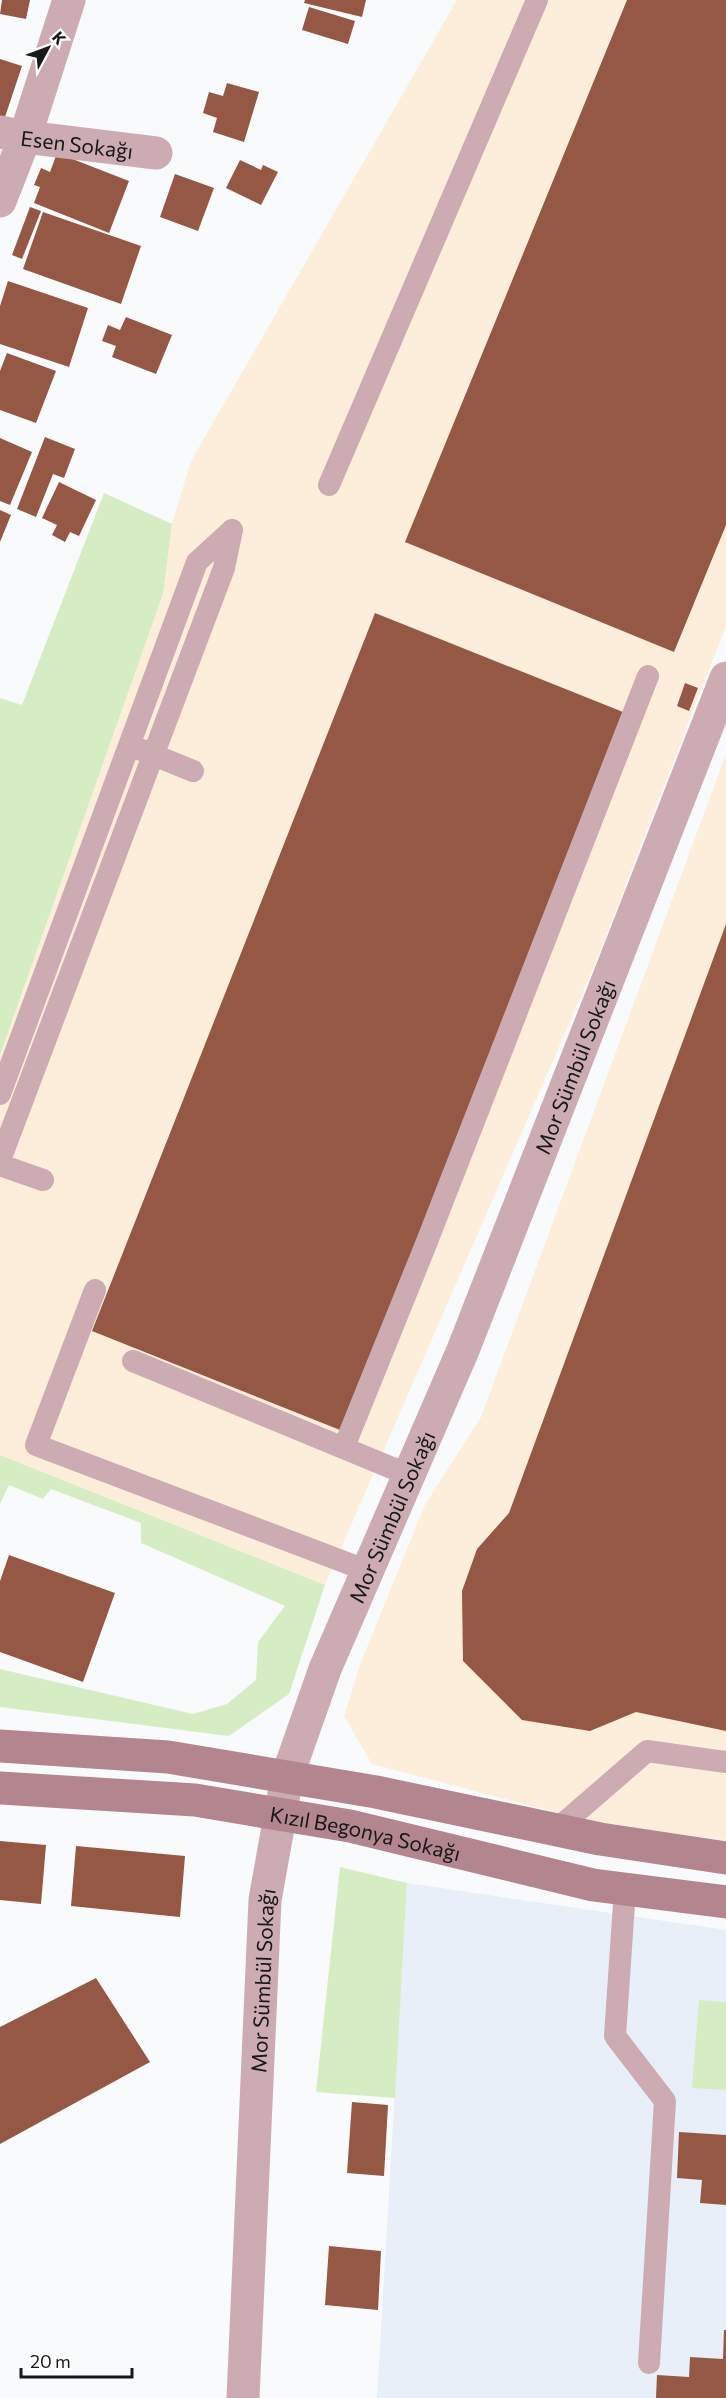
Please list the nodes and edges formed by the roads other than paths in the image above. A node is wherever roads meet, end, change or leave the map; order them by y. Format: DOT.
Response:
graph roads {
  1 [pos="69,0"];
  2 [pos="537,0"];
  3 [pos="12,135"];
  4 [pos="156,153"];
  5 [pos="0,201"];
  6 [pos="329,485"];
  7 [pos="648,676"];
  8 [pos="726,678"];
  9 [pos="129,744"];
  10 [pos="153,755"];
  11 [pos="193,771"];
  12 [pos="0,1094"];
  13 [pos="0,1160"];
  14 [pos="0,1165"];
  15 [pos="43,1180"];
  16 [pos="95,1290"];
  17 [pos="133,1361"];
  18 [pos="344,1447"];
  19 [pos="409,1475"];
  20 [pos="368,1571"];
  21 [pos="0,1746"];
  22 [pos="726,1762"];
  23 [pos="286,1777"];
  24 [pos="0,1788"];
  25 [pos="280,1814"];
  26 [pos="557,1829"];
  27 [pos="726,1858"];
  28 [pos="625,1889"];
  29 [pos="726,1902"];
  30 [pos="649,2363"];
  31 [pos="243,2398"];
  1 -- 3 [label="street"];
  2 -- 6 [label="lane"];
  3 -- 4 [label="street, Esen Sokağı"];
  3 -- 5 [label="street"];
  7 -- 18 [label="lane"];
  8 -- 19 [label="street, Mor Sümbül Sokağı"];
  9 -- 10 [label="lane"];
  9 -- 10 [label="lane"];
  9 -- 12 [label="lane"];
  10 -- 11 [label="lane"];
  10 -- 13 [label="lane"];
  14 -- 15 [label="lane"];
  16 -- 20 [label="lane"];
  17 -- 18 [label="lane"];
  18 -- 19 [label="lane"];
  19 -- 20 [label="street, Mor Sümbül Sokağı"];
  20 -- 23 [label="street, Mor Sümbül Sokağı"];
  21 -- 23 [label="street, Kızıl Begonya Sokağı"];
  22 -- 26 [label="lane"];
  23 -- 25 [label="street, Mor Sümbül Sokağı"];
  23 -- 26 [label="street, Kızıl Begonya Sokağı"];
  24 -- 25 [label="street, Kızıl Begonya Sokağı"];
  25 -- 28 [label="street, Kızıl Begonya Sokağı"];
  25 -- 31 [label="street, Mor Sümbül Sokağı"];
  26 -- 27 [label="street, Kızıl Begonya Sokağı"];
  28 -- 29 [label="street, Kızıl Begonya Sokağı"];
  28 -- 30 [label="lane"];
}
